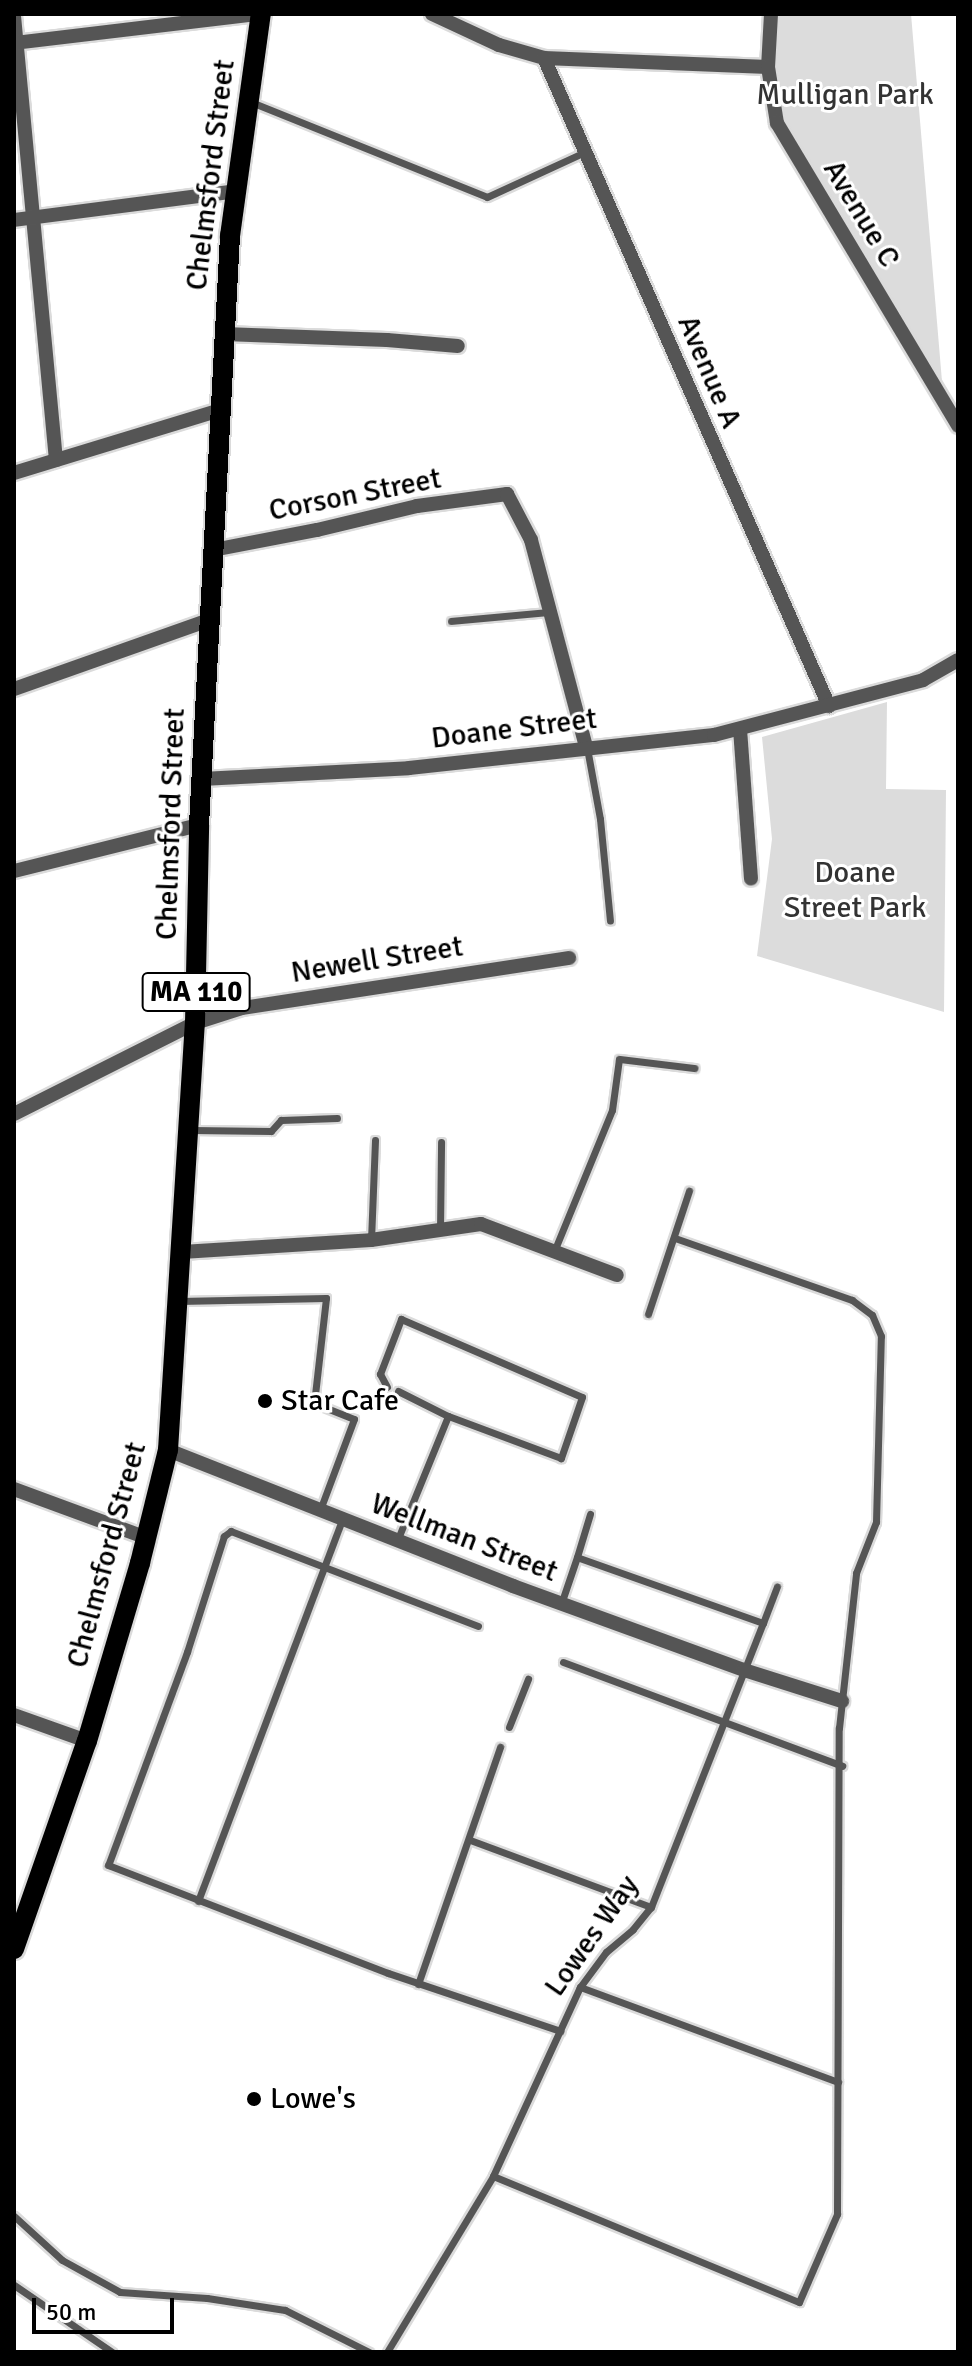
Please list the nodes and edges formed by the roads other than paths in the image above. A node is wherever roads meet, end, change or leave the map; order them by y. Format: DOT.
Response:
graph roads {
  1 [pos="259,14"];
  2 [pos="432,14"];
  3 [pos="771,14"];
  4 [pos="14,16"];
  5 [pos="15,43"];
  6 [pos="544,58"];
  7 [pos="768,67"];
  8 [pos="249,101"];
  9 [pos="585,152"];
  10 [pos="236,191"];
  11 [pos="33,217"];
  12 [pos="14,220"];
  13 [pos="224,334"];
  14 [pos="458,346"];
  15 [pos="220,410"];
  16 [pos="958,426"];
  17 [pos="56,460"];
  18 [pos="14,473"];
  19 [pos="213,550"];
  20 [pos="548,612"];
  21 [pos="209,620"];
  22 [pos="451,621"];
  23 [pos="958,660"];
  24 [pos="14,689"];
  25 [pos="829,706"];
  26 [pos="740,729"];
  27 [pos="586,746"];
  28 [pos="202,779"];
  29 [pos="199,825"];
  30 [pos="14,871"];
  31 [pos="751,879"];
  32 [pos="610,921"];
  33 [pos="569,958"];
  34 [pos="195,1023"];
  35 [pos="694,1068"];
  36 [pos="14,1114"];
  37 [pos="337,1118"];
  38 [pos="189,1130"];
  39 [pos="375,1140"];
  40 [pos="441,1142"];
  41 [pos="689,1191"];
  42 [pos="440,1230"];
  43 [pos="675,1238"];
  44 [pos="371,1240"];
  45 [pos="555,1249"];
  46 [pos="182,1252"];
  47 [pos="617,1275"];
  48 [pos="179,1301"];
  49 [pos="648,1314"];
  50 [pos="387,1387"];
  51 [pos="398,1391"];
  52 [pos="448,1416"];
  53 [pos="168,1450"];
  54 [pos="14,1489"];
  55 [pos="320,1510"];
  56 [pos="590,1514"];
  57 [pos="342,1519"];
  58 [pos="147,1538"];
  59 [pos="397,1541"];
  60 [pos="577,1557"];
  61 [pos="324,1566"];
  62 [pos="777,1587"];
  63 [pos="561,1604"];
  64 [pos="763,1623"];
  65 [pos="478,1626"];
  66 [pos="563,1662"];
  67 [pos="744,1670"];
  68 [pos="528,1679"];
  69 [pos="842,1701"];
  70 [pos="14,1715"];
  71 [pos="727,1721"];
  72 [pos="509,1727"];
  73 [pos="87,1741"];
  74 [pos="500,1747"];
  75 [pos="842,1766"];
  76 [pos="470,1840"];
  77 [pos="198,1901"];
  78 [pos="651,1907"];
  79 [pos="14,1949"];
  80 [pos="418,1984"];
  81 [pos="580,1987"];
  82 [pos="560,2031"];
  83 [pos="838,2082"];
  84 [pos="493,2176"];
  85 [pos="14,2216"];
  86 [pos="14,2285"];
  87 [pos="112,2352"];
  88 [pos="369,2352"];
  89 [pos="387,2352"];
  1 -- 5 [label="street"];
  1 -- 8 [label="main road, Chelmsford Street / MA 110"];
  2 -- 6 [label="street"];
  3 -- 7 [label="street, Avenue C"];
  4 -- 5 [label="street"];
  5 -- 11 [label="street"];
  6 -- 7 [label="street"];
  6 -- 9 [label="street, Avenue A"];
  7 -- 16 [label="street, Avenue C"];
  8 -- 9 [label="lane"];
  8 -- 10 [label="main road, Chelmsford Street / MA 110"];
  9 -- 25 [label="street, Avenue A"];
  10 -- 11 [label="street"];
  10 -- 13 [label="main road, Chelmsford Street / MA 110"];
  11 -- 12 [label="street"];
  11 -- 17 [label="street"];
  13 -- 14 [label="street"];
  13 -- 15 [label="main road, Chelmsford Street / MA 110"];
  15 -- 17 [label="street"];
  15 -- 19 [label="main road, Chelmsford Street / MA 110"];
  17 -- 18 [label="street"];
  19 -- 20 [label="street, Corson Street"];
  19 -- 21 [label="main road, Chelmsford Street / MA 110"];
  20 -- 22 [label="lane"];
  20 -- 27 [label="street"];
  21 -- 24 [label="street"];
  21 -- 28 [label="main road, Chelmsford Street / MA 110"];
  23 -- 25 [label="street"];
  25 -- 26 [label="street, Doane Street"];
  26 -- 27 [label="street, Doane Street"];
  26 -- 31 [label="street"];
  27 -- 28 [label="street, Doane Street"];
  27 -- 32 [label="lane"];
  28 -- 29 [label="main road, Chelmsford Street / MA 110"];
  29 -- 30 [label="street"];
  29 -- 34 [label="main road, Chelmsford Street / MA 110"];
  33 -- 34 [label="street, Newell Street"];
  34 -- 36 [label="street, Newell Street"];
  34 -- 38 [label="main road, Chelmsford Street / MA 110"];
  35 -- 45 [label="lane"];
  37 -- 38 [label="lane"];
  38 -- 46 [label="main road, Chelmsford Street / MA 110"];
  39 -- 44 [label="lane"];
  40 -- 42 [label="lane"];
  41 -- 43 [label="lane"];
  42 -- 44 [label="street"];
  42 -- 45 [label="street"];
  43 -- 49 [label="lane"];
  43 -- 69 [label="lane"];
  44 -- 46 [label="street"];
  45 -- 47 [label="street"];
  46 -- 48 [label="main road, Chelmsford Street / MA 110"];
  48 -- 53 [label="main road, Chelmsford Street / MA 110"];
  48 -- 55 [label="lane"];
  50 -- 52 [label="lane"];
  51 -- 52 [label="lane"];
  52 -- 59 [label="lane"];
  53 -- 55 [label="street, Wellman Street"];
  53 -- 58 [label="main road, Chelmsford Street / MA 110"];
  54 -- 58 [label="street"];
  55 -- 57 [label="street, Wellman Street"];
  56 -- 60 [label="lane"];
  57 -- 59 [label="street, Wellman Street"];
  57 -- 61 [label="lane"];
  58 -- 73 [label="main road, Chelmsford Street / MA 110"];
  59 -- 63 [label="street, Wellman Street"];
  60 -- 63 [label="lane"];
  60 -- 64 [label="lane"];
  61 -- 65 [label="lane"];
  61 -- 77 [label="lane"];
  61 -- 77 [label="lane"];
  62 -- 64 [label="lane, Lowes Way"];
  63 -- 67 [label="street, Wellman Street"];
  64 -- 67 [label="lane, Lowes Way"];
  66 -- 71 [label="lane"];
  67 -- 69 [label="street"];
  67 -- 71 [label="lane, Lowes Way"];
  68 -- 72 [label="lane"];
  69 -- 75 [label="lane"];
  70 -- 73 [label="street"];
  71 -- 75 [label="lane"];
  71 -- 78 [label="lane, Lowes Way"];
  73 -- 79 [label="main road, Chelmsford Street / MA 110"];
  74 -- 76 [label="lane"];
  75 -- 83 [label="lane"];
  76 -- 78 [label="lane"];
  76 -- 80 [label="lane"];
  77 -- 80 [label="lane"];
  78 -- 81 [label="lane, Lowes Way"];
  80 -- 82 [label="lane"];
  81 -- 82 [label="lane, Lowes Way"];
  81 -- 83 [label="lane"];
  82 -- 84 [label="lane, Lowes Way"];
  83 -- 84 [label="lane"];
  84 -- 89 [label="lane, Lowes Way"];
  85 -- 88 [label="lane"];
  86 -- 87 [label="lane"];
}
